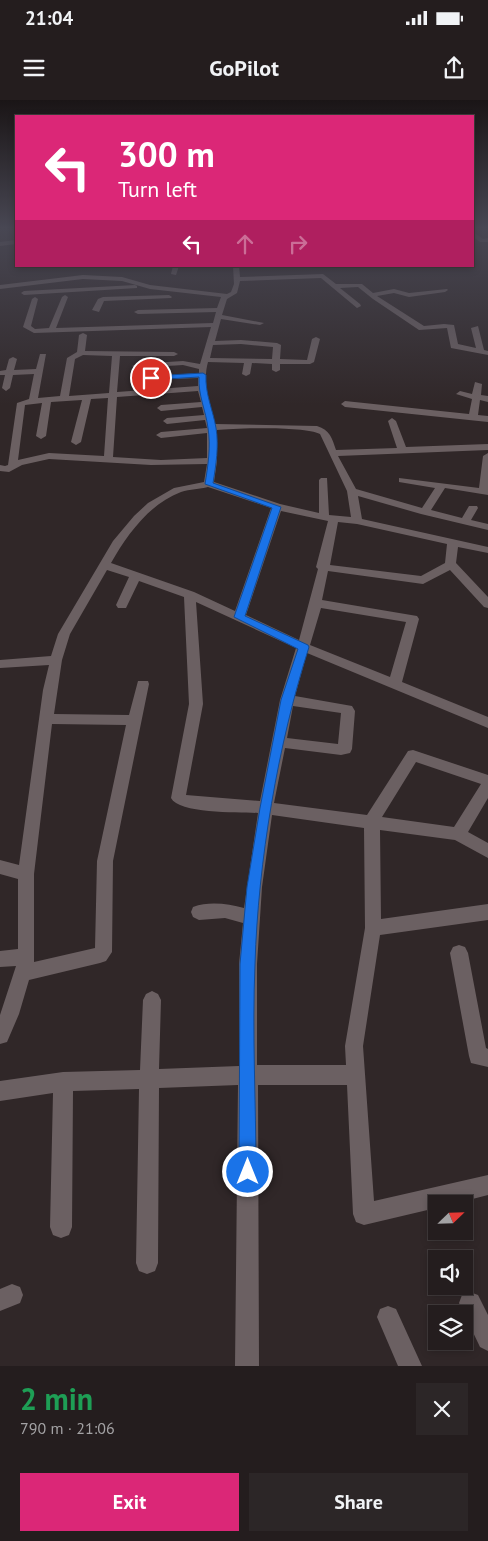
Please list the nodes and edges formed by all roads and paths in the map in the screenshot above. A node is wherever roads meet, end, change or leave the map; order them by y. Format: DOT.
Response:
graph roads {
  1 [pos="112,287"];
  2 [pos="159,287"];
  3 [pos="236,287"];
  4 [pos="336,287"];
  5 [pos="362,287"];
  6 [pos="445,290"];
  7 [pos="11,294"];
  8 [pos="223,295"];
  9 [pos="371,295"];
  10 [pos="65,297"];
  11 [pos="35,299"];
  12 [pos="357,306"];
  13 [pos="96,310"];
  14 [pos="138,312"];
  15 [pos="219,317"];
  16 [pos="260,323"];
  17 [pos="475,328"];
  18 [pos="52,330"];
  19 [pos="83,335"];
  20 [pos="316,339"];
  21 [pos="211,343"];
  22 [pos="484,352"];
  23 [pos="82,353"];
  24 [pos="116,353"];
  25 [pos="174,354"];
  26 [pos="43,356"];
  27 [pos="13,359"];
  28 [pos="248,361"];
  29 [pos="136,366"];
  30 [pos="276,366"];
  31 [pos="203,367"];
  32 [pos="39,371"];
  33 [pos="0,373"];
  34 [pos="10,373"];
  35 [pos="246,374"];
  36 [pos="151,378"];
  37 [pos="478,384"];
  38 [pos="6,388"];
  39 [pos="202,388"];
  40 [pos="460,394"];
  41 [pos="113,395"];
  42 [pos="476,397"];
  43 [pos="86,398"];
  44 [pos="488,399"];
  45 [pos="64,400"];
  46 [pos="33,401"];
  47 [pos="47,401"];
  48 [pos="206,404"];
  49 [pos="345,404"];
  50 [pos="161,408"];
  51 [pos="473,418"];
  52 [pos="488,420"];
  53 [pos="392,421"];
  54 [pos="166,422"];
  55 [pos="211,425"];
  56 [pos="161,434"];
  57 [pos="41,436"];
  58 [pos="76,442"];
  59 [pos="488,447"];
  60 [pos="402,449"];
  61 [pos="332,453"];
  62 [pos="488,456"];
  63 [pos="108,460"];
  64 [pos="212,461"];
  65 [pos="13,465"];
  66 [pos="0,468"];
  67 [pos="324,480"];
  68 [pos="402,480"];
  69 [pos="209,484"];
  70 [pos="441,486"];
  71 [pos="352,491"];
  72 [pos="486,492"];
  73 [pos="277,507"];
  74 [pos="474,508"];
  75 [pos="426,512"];
  76 [pos="329,518"];
  77 [pos="357,521"];
  78 [pos="465,522"];
  79 [pos="488,527"];
  80 [pos="453,541"];
  81 [pos="488,550"];
  82 [pos="105,564"];
  83 [pos="450,564"];
  84 [pos="322,567"];
  85 [pos="135,576"];
  86 [pos="190,595"];
  87 [pos="316,603"];
  88 [pos="488,604"];
  89 [pos="122,605"];
  90 [pos="239,617"];
  91 [pos="304,647"];
  92 [pos="56,660"];
  93 [pos="0,664"];
  94 [pos="144,684"];
  95 [pos="395,684"];
  96 [pos="287,700"];
  97 [pos="46,720"];
  98 [pos="134,720"];
  99 [pos="488,723"];
  100 [pos="280,742"];
  101 [pos="488,783"];
  102 [pos="266,808"];
  103 [pos="372,821"];
  104 [pos="458,834"];
  105 [pos="488,851"];
  106 [pos="0,867"];
  107 [pos="26,874"];
  108 [pos="199,912"];
  109 [pos="488,912"];
  110 [pos="252,918"];
  111 [pos="373,928"];
  112 [pos="459,953"];
  113 [pos="0,959"];
  114 [pos="25,965"];
  115 [pos="152,1000"];
  116 [pos="0,1035"];
  117 [pos="488,1058"];
  118 [pos="248,1075"];
  119 [pos="355,1075"];
  120 [pos="148,1078"];
  121 [pos="63,1082"];
  122 [pos="0,1091"];
  123 [pos="488,1185"];
  124 [pos="62,1227"];
  125 [pos="147,1263"];
  126 [pos="470,1303"];
  127 [pos="388,1317"];
  128 [pos="488,1339"];
  129 [pos="248,1366"];
  130 [pos="410,1366"];
  1 -- 7 [label="street"];
  2 -- 8 [label="street"];
  3 -- 8 [label="street"];
  4 -- 12 [label="street"];
  5 -- 9 [label="street"];
  6 -- 9 [label="street"];
  8 -- 13 [label="street"];
  8 -- 15 [label="street"];
  9 -- 22 [label="street"];
  10 -- 18 [label="street"];
  11 -- 18 [label="street"];
  14 -- 15 [label="street"];
  15 -- 16 [label="street"];
  15 -- 18 [label="street"];
  15 -- 21 [label="street"];
  17 -- 22 [label="street"];
  19 -- 23 [label="street"];
  20 -- 30 [label="street"];
  21 -- 30 [label="street"];
  21 -- 31 [label="street"];
  23 -- 24 [label="street"];
  23 -- 45 [label="street"];
  24 -- 25 [label="street"];
  24 -- 41 [label="street"];
  26 -- 32 [label="street"];
  27 -- 34 [label="street"];
  28 -- 30 [label="street"];
  28 -- 31 [label="street"];
  28 -- 35 [label="street"];
  29 -- 31 [label="street"];
  31 -- 36 [label="street"];
  31 -- 39 [label="street"];
  32 -- 34 [label="street"];
  32 -- 46 [label="street"];
  33 -- 34 [label="street"];
  34 -- 38 [label="street"];
  37 -- 42 [label="street"];
  39 -- 41 [label="street"];
  39 -- 48 [label="street"];
  40 -- 42 [label="street"];
  41 -- 43 [label="street"];
  41 -- 63 [label="street"];
  42 -- 44 [label="street"];
  42 -- 51 [label="street"];
  43 -- 45 [label="street"];
  43 -- 58 [label="street"];
  45 -- 47 [label="street"];
  46 -- 47 [label="street"];
  46 -- 65 [label="street"];
  47 -- 57 [label="street"];
  48 -- 50 [label="street"];
  48 -- 55 [label="street"];
  49 -- 51 [label="street"];
  51 -- 52 [label="street"];
  53 -- 60 [label="street"];
  54 -- 55 [label="street"];
  55 -- 56 [label="street"];
  55 -- 61 [label="street"];
  55 -- 64 [label="street"];
  59 -- 60 [label="street"];
  60 -- 61 [label="street"];
  61 -- 71 [label="street"];
  62 -- 72 [label="street"];
  63 -- 64 [label="street"];
  63 -- 65 [label="street"];
  64 -- 69 [label="street"];
  65 -- 66 [label="street"];
  67 -- 76 [label="street"];
  68 -- 70 [label="street"];
  69 -- 73 [label="street"];
  69 -- 82 [label="street"];
  70 -- 72 [label="street"];
  70 -- 75 [label="street"];
  71 -- 75 [label="street"];
  71 -- 77 [label="street"];
  73 -- 76 [label="street"];
  73 -- 90 [label="street"];
  74 -- 78 [label="street"];
  75 -- 78 [label="street"];
  76 -- 77 [label="street"];
  76 -- 84 [label="street"];
  77 -- 80 [label="street"];
  78 -- 79 [label="street"];
  80 -- 81 [label="street"];
  80 -- 83 [label="street"];
  82 -- 85 [label="street"];
  82 -- 92 [label="street"];
  83 -- 84 [label="street"];
  83 -- 88 [label="street"];
  84 -- 87 [label="street"];
  85 -- 86 [label="street"];
  85 -- 89 [label="street"];
  86 -- 90 [label="street"];
  86 -- 102 [label="street"];
  87 -- 91 [label="street"];
  87 -- 95 [label="street"];
  90 -- 91 [label="street"];
  91 -- 95 [label="street"];
  91 -- 96 [label="street"];
  92 -- 93 [label="street"];
  92 -- 97 [label="street"];
  94 -- 98 [label="street"];
  95 -- 99 [label="street"];
  96 -- 100 [label="street"];
  96 -- 100 [label="street"];
  97 -- 98 [label="street"];
  97 -- 107 [label="street"];
  98 -- 114 [label="street"];
  100 -- 102 [label="street"];
  101 -- 103 [label="street"];
  101 -- 104 [label="street"];
  102 -- 103 [label="street"];
  102 -- 110 [label="street"];
  103 -- 104 [label="street"];
  103 -- 111 [label="street"];
  104 -- 105 [label="street"];
  106 -- 107 [label="street"];
  107 -- 114 [label="street"];
  108 -- 110 [label="street"];
  109 -- 111 [label="street"];
  110 -- 118 [label="street"];
  111 -- 119 [label="street"];
  112 -- 117 [label="street"];
  113 -- 114 [label="street"];
  114 -- 116 [label="street"];
  115 -- 120 [label="street"];
  118 -- 119 [label="street"];
  118 -- 120 [label="street"];
  118 -- 129 [label="street"];
  119 -- 123 [label="street"];
  120 -- 121 [label="street"];
  120 -- 125 [label="street"];
  121 -- 122 [label="street"];
  121 -- 124 [label="street"];
  126 -- 128 [label="street"];
  127 -- 130 [label="street"];
}
